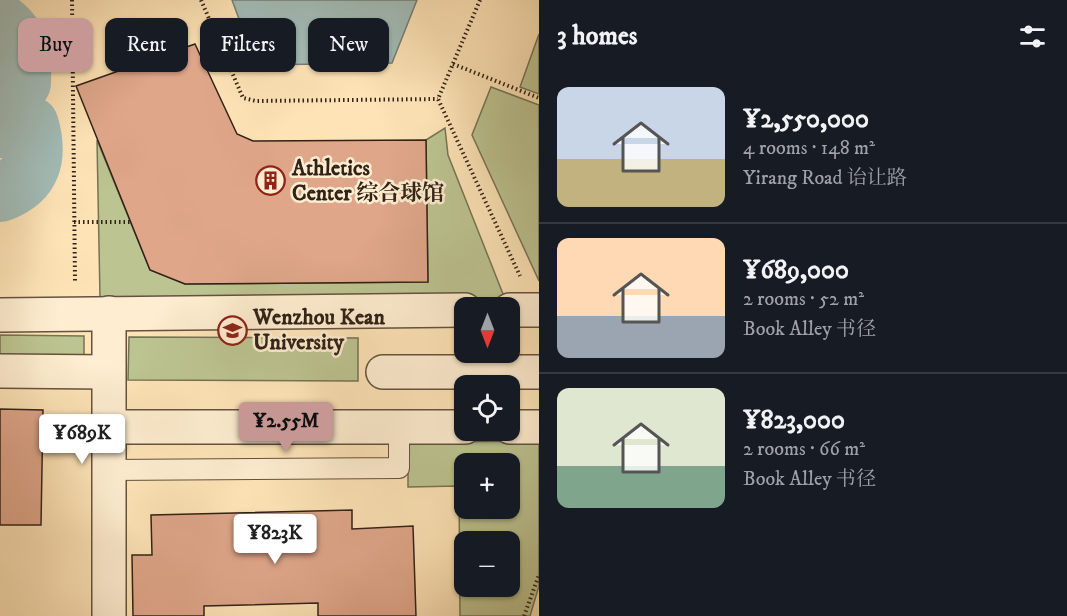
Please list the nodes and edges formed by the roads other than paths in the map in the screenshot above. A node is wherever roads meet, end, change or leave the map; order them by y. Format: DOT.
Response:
graph roads {
  1 [pos="454,310"];
  2 [pos="109,314"];
  3 [pos="0,315"];
  4 [pos="0,371"];
  5 [pos="108,372"];
  6 [pos="383,372"];
  7 [pos="539,372"];
  8 [pos="108,427"];
  9 [pos="399,427"];
  10 [pos="454,427"];
  11 [pos="520,427"];
  12 [pos="539,427"];
  13 [pos="108,470"];
  14 [pos="109,616"];
  1 -- 2 [label="street"];
  2 -- 3 [label="street"];
  2 -- 5 [label="street"];
  4 -- 5 [label="street"];
  5 -- 8 [label="street"];
  6 -- 7 [label="street"];
  8 -- 9 [label="street"];
  8 -- 13 [label="street"];
  9 -- 10 [label="street"];
  9 -- 13 [label="lane"];
  11 -- 12 [label="street"];
  13 -- 14 [label="street"];
}
